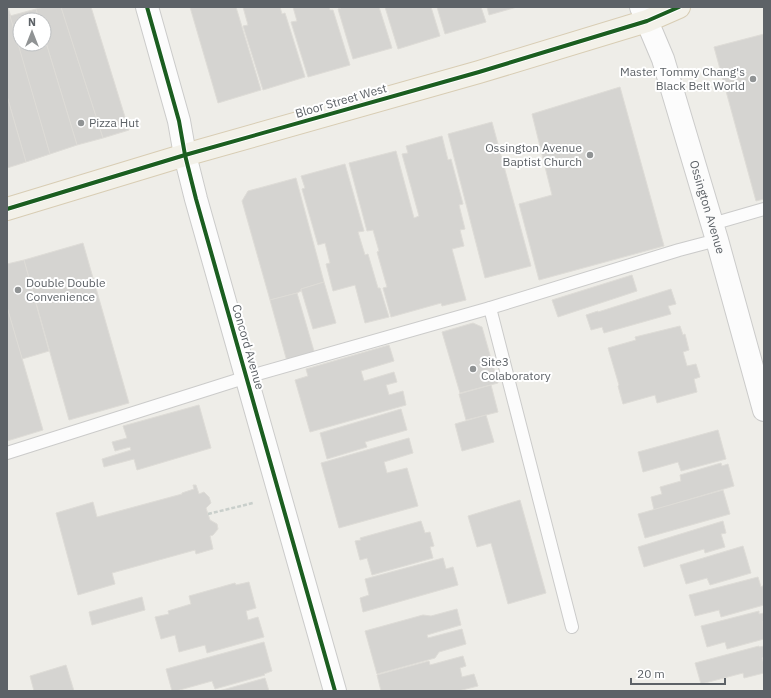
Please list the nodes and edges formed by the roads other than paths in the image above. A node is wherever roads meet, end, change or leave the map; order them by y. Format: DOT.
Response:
graph roads {
  1 [pos="147,7"];
  2 [pos="679,7"];
  3 [pos="644,14"];
  4 [pos="185,155"];
  5 [pos="7,209"];
  6 [pos="764,209"];
  7 [pos="714,232"];
  8 [pos="490,308"];
  9 [pos="247,377"];
  10 [pos="764,410"];
  11 [pos="7,453"];
  12 [pos="572,627"];
  13 [pos="335,691"];
  1 -- 4 [label="street, Concord Avenue"];
  2 -- 3 [label="main road, Bloor Street West"];
  3 -- 4 [label="main road, Bloor Street West"];
  3 -- 7 [label="street, Ossington Avenue"];
  4 -- 5 [label="main road, Bloor Street West"];
  4 -- 9 [label="street, Concord Avenue"];
  6 -- 7 [label="lane"];
  7 -- 8 [label="lane"];
  7 -- 10 [label="street, Ossington Avenue"];
  8 -- 9 [label="lane"];
  8 -- 12 [label="lane"];
  9 -- 11 [label="lane"];
  9 -- 13 [label="street, Concord Avenue"];
}
